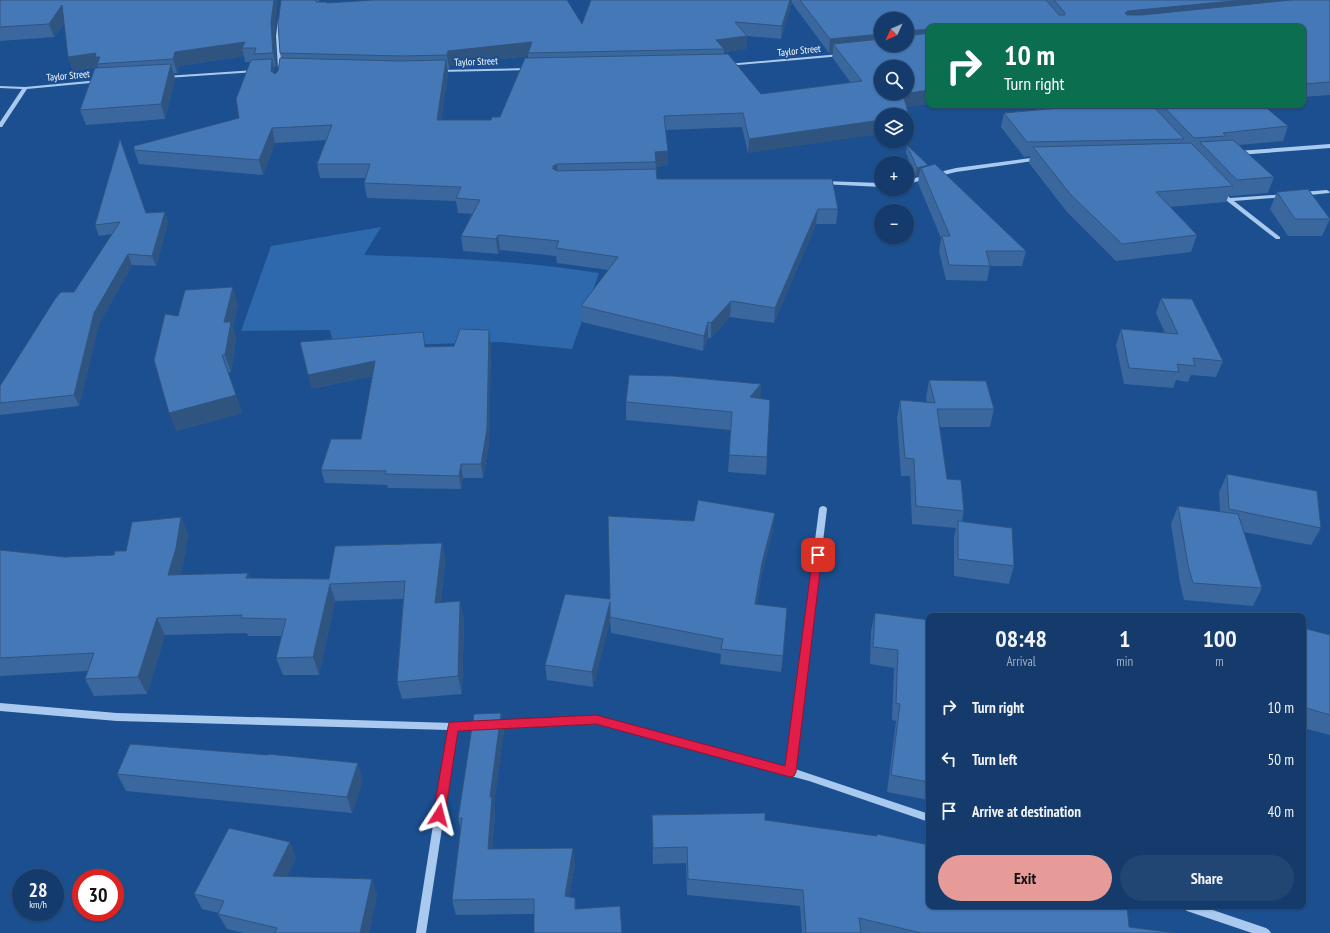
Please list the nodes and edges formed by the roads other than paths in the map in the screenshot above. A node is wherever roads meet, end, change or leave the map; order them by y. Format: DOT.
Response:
graph roads {
  1 [pos="281,14"];
  2 [pos="847,54"];
  3 [pos="724,65"];
  4 [pos="280,69"];
  5 [pos="538,69"];
  6 [pos="265,70"];
  7 [pos="272,70"];
  8 [pos="288,70"];
  9 [pos="434,72"];
  10 [pos="164,77"];
  11 [pos="279,77"];
  12 [pos="102,81"];
  13 [pos="0,87"];
  14 [pos="24,88"];
  15 [pos="0,126"];
  16 [pos="1330,146"];
  17 [pos="1235,153"];
  18 [pos="1048,159"];
  19 [pos="914,180"];
  20 [pos="817,183"];
  21 [pos="874,185"];
  22 [pos="1219,189"];
  23 [pos="1327,192"];
  24 [pos="1297,194"];
  25 [pos="1289,195"];
  26 [pos="1229,200"];
  27 [pos="1278,238"];
  28 [pos="823,509"];
  29 [pos="0,707"];
  30 [pos="453,727"];
  31 [pos="790,772"];
  32 [pos="926,817"];
  33 [pos="1196,909"];
  34 [pos="421,933"];
  35 [pos="1266,933"];
  1 -- 4 [label="street"];
  2 -- 3 [label="street, Taylor Street"];
  4 -- 7 [label="street"];
  4 -- 8 [label="street"];
  4 -- 11 [label="street"];
  5 -- 9 [label="street, Taylor Street"];
  6 -- 10 [label="street"];
  12 -- 14 [label="street, Taylor Street"];
  13 -- 14 [label="street, Taylor Street"];
  14 -- 15 [label="street"];
  16 -- 17 [label="street"];
  18 -- 19 [label="street"];
  20 -- 21 [label="street"];
  22 -- 26 [label="street"];
  23 -- 24 [label="street"];
  25 -- 26 [label="street"];
  26 -- 27 [label="street"];
  28 -- 31 [label="street"];
  29 -- 30 [label="street"];
  30 -- 31 [label="street"];
  30 -- 34 [label="street"];
  31 -- 32 [label="street"];
  33 -- 35 [label="street"];
}
